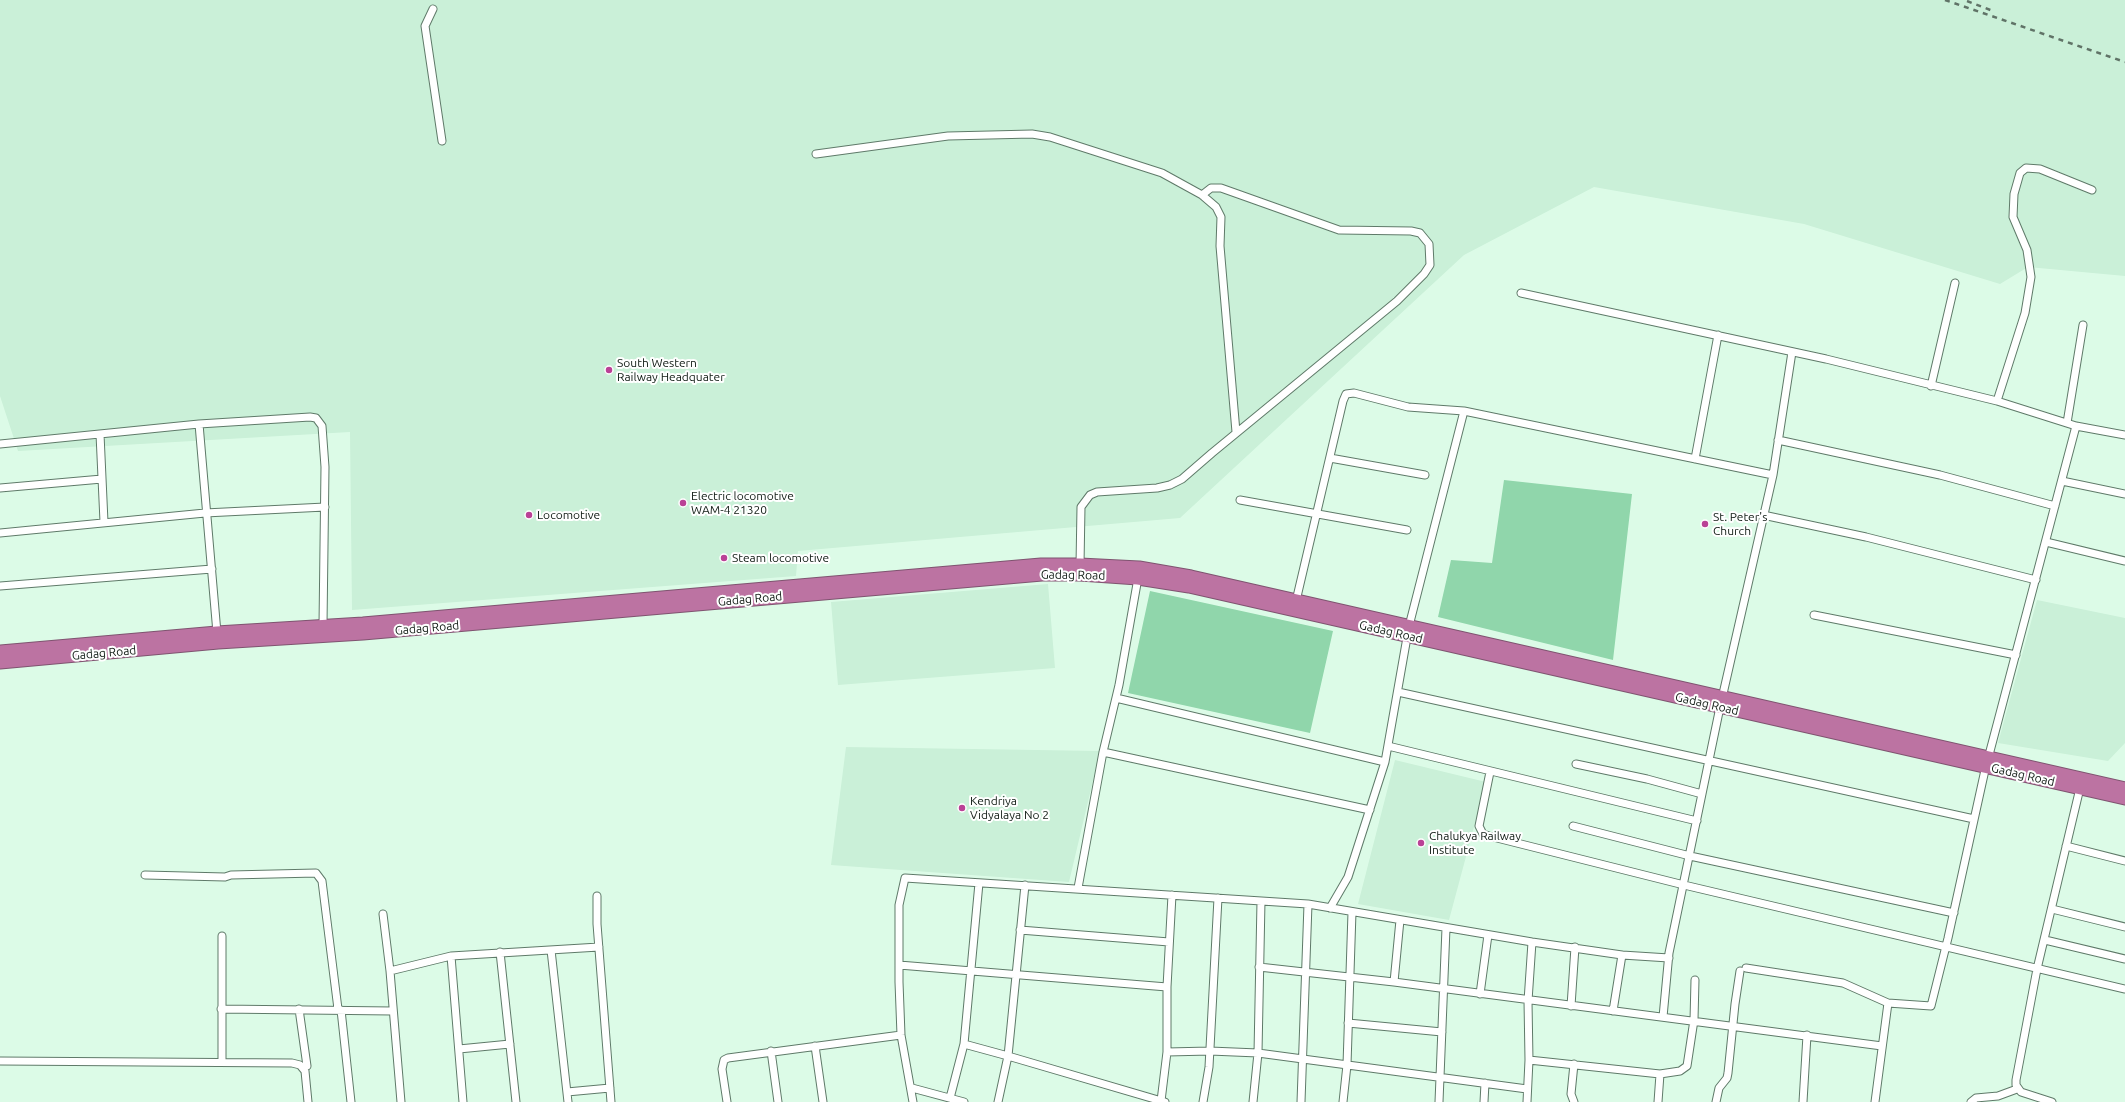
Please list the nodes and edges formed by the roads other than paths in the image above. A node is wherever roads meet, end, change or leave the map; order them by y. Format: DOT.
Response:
graph roads {
  1 [pos="433,9"];
  2 [pos="442,141"];
  3 [pos="816,154"];
  4 [pos="2092,190"];
  5 [pos="1202,195"];
  6 [pos="1955,283"];
  7 [pos="1521,293"];
  8 [pos="2083,325"];
  9 [pos="1718,335"];
  10 [pos="1792,352"];
  11 [pos="1931,386"];
  12 [pos="1997,401"];
  13 [pos="1464,411"];
  14 [pos="2067,423"];
  15 [pos="198,424"];
  16 [pos="2076,426"];
  17 [pos="1236,432"];
  18 [pos="100,434"];
  19 [pos="2125,435"];
  20 [pos="1778,440"];
  21 [pos="0,444"];
  22 [pos="1330,458"];
  23 [pos="1695,459"];
  24 [pos="1424,474"];
  25 [pos="1772,475"];
  26 [pos="102,479"];
  27 [pos="2062,481"];
  28 [pos="0,488"];
  29 [pos="2125,494"];
  30 [pos="1240,500"];
  31 [pos="2055,506"];
  32 [pos="325,508"];
  33 [pos="205,513"];
  34 [pos="1318,514"];
  35 [pos="1764,515"];
  36 [pos="104,522"];
  37 [pos="1407,530"];
  38 [pos="0,533"];
  39 [pos="2046,542"];
  40 [pos="2125,561"];
  41 [pos="1080,564"];
  42 [pos="212,569"];
  43 [pos="1138,578"];
  44 [pos="2036,580"];
  45 [pos="0,586"];
  46 [pos="1296,601"];
  47 [pos="1814,615"];
  48 [pos="323,625"];
  49 [pos="1408,631"];
  50 [pos="218,633"];
  51 [pos="0,652"];
  52 [pos="2016,655"];
  53 [pos="0,662"];
  54 [pos="1398,692"];
  55 [pos="1116,698"];
  56 [pos="1721,702"];
  57 [pos="1388,746"];
  58 [pos="1103,752"];
  59 [pos="1709,759"];
  60 [pos="1385,762"];
  61 [pos="1988,762"];
  62 [pos="1576,764"];
  63 [pos="1490,772"];
  64 [pos="2080,788"];
  65 [pos="2125,789"];
  66 [pos="1702,794"];
  67 [pos="2125,798"];
  68 [pos="1370,810"];
  69 [pos="1974,819"];
  70 [pos="1697,821"];
  71 [pos="1573,826"];
  72 [pos="2066,846"];
  73 [pos="1690,856"];
  74 [pos="2125,861"];
  75 [pos="145,874"];
  76 [pos="979,882"];
  77 [pos="1025,885"];
  78 [pos="1684,885"];
  79 [pos="1078,888"];
  80 [pos="1172,894"];
  81 [pos="597,896"];
  82 [pos="1218,898"];
  83 [pos="1261,901"];
  84 [pos="1308,904"];
  85 [pos="1330,908"];
  86 [pos="2052,909"];
  87 [pos="1352,912"];
  88 [pos="1954,913"];
  89 [pos="383,914"];
  90 [pos="1400,920"];
  91 [pos="2125,927"];
  92 [pos="1446,928"];
  93 [pos="1020,930"];
  94 [pos="1488,935"];
  95 [pos="222,936"];
  96 [pos="2045,940"];
  97 [pos="1169,942"];
  98 [pos="1532,942"];
  99 [pos="599,947"];
  100 [pos="1575,947"];
  101 [pos="1946,947"];
  102 [pos="551,950"];
  103 [pos="500,952"];
  104 [pos="1622,955"];
  105 [pos="452,956"];
  106 [pos="1669,958"];
  107 [pos="2125,958"];
  108 [pos="899,965"];
  109 [pos="1259,967"];
  110 [pos="970,970"];
  111 [pos="2037,970"];
  112 [pos="390,971"];
  113 [pos="1306,971"];
  114 [pos="1017,974"];
  115 [pos="1350,977"];
  116 [pos="1695,980"];
  117 [pos="1394,982"];
  118 [pos="1167,987"];
  119 [pos="1443,989"];
  120 [pos="2125,989"];
  121 [pos="1480,994"];
  122 [pos="1528,1001"];
  123 [pos="1888,1003"];
  124 [pos="1571,1006"];
  125 [pos="221,1009"];
  126 [pos="299,1009"];
  127 [pos="341,1010"];
  128 [pos="392,1011"];
  129 [pos="1613,1011"];
  130 [pos="1662,1017"];
  131 [pos="1694,1020"];
  132 [pos="1348,1023"];
  133 [pos="1733,1025"];
  134 [pos="1442,1032"];
  135 [pos="901,1035"];
  136 [pos="1807,1035"];
  137 [pos="510,1044"];
  138 [pos="964,1044"];
  139 [pos="815,1046"];
  140 [pos="1882,1046"];
  141 [pos="459,1049"];
  142 [pos="771,1051"];
  143 [pos="1210,1051"];
  144 [pos="1167,1052"];
  145 [pos="1258,1054"];
  146 [pos="1008,1056"];
  147 [pos="1303,1059"];
  148 [pos="1529,1060"];
  149 [pos="0,1061"];
  150 [pos="222,1062"];
  151 [pos="1574,1064"];
  152 [pos="1347,1065"];
  153 [pos="307,1066"];
  154 [pos="1660,1074"];
  155 [pos="1441,1077"];
  156 [pos="1485,1084"];
  157 [pos="610,1088"];
  158 [pos="912,1088"];
  159 [pos="1527,1089"];
  160 [pos="2018,1089"];
  161 [pos="567,1092"];
  162 [pos="950,1098"];
  163 [pos="1158,1101"];
  164 [pos="308,1102"];
  165 [pos="351,1102"];
  166 [pos="401,1102"];
  167 [pos="463,1102"];
  168 [pos="516,1102"];
  169 [pos="568,1102"];
  170 [pos="612,1102"];
  171 [pos="727,1102"];
  172 [pos="778,1102"];
  173 [pos="823,1102"];
  174 [pos="913,1102"];
  175 [pos="964,1102"];
  176 [pos="998,1102"];
  177 [pos="1203,1102"];
  178 [pos="1253,1102"];
  179 [pos="1301,1102"];
  180 [pos="1343,1102"];
  181 [pos="1439,1102"];
  182 [pos="1484,1102"];
  183 [pos="1527,1102"];
  184 [pos="1574,1102"];
  185 [pos="1658,1102"];
  186 [pos="1716,1102"];
  187 [pos="1803,1102"];
  188 [pos="1875,1102"];
  189 [pos="1971,1102"];
  190 [pos="2052,1102"];
  1 -- 2 [label="street"];
  3 -- 5 [label="street"];
  4 -- 12 [label="street"];
  5 -- 17 [label="street"];
  5 -- 17 [label="street"];
  6 -- 11 [label="street"];
  7 -- 9 [label="street"];
  8 -- 14 [label="street"];
  9 -- 10 [label="street"];
  9 -- 23 [label="street"];
  10 -- 11 [label="street"];
  10 -- 20 [label="street"];
  11 -- 12 [label="street"];
  12 -- 14 [label="street"];
  13 -- 22 [label="street"];
  13 -- 23 [label="street"];
  13 -- 49 [label="street"];
  14 -- 16 [label="street"];
  15 -- 18 [label="street"];
  15 -- 32 [label="street"];
  15 -- 33 [label="street"];
  16 -- 19 [label="street"];
  16 -- 27 [label="street"];
  17 -- 41 [label="street"];
  18 -- 21 [label="street"];
  18 -- 26 [label="street"];
  20 -- 25 [label="street"];
  20 -- 31 [label="street"];
  22 -- 24 [label="street"];
  22 -- 34 [label="street"];
  23 -- 25 [label="street"];
  25 -- 35 [label="street"];
  26 -- 28 [label="street"];
  26 -- 36 [label="street"];
  27 -- 29 [label="street"];
  27 -- 31 [label="street"];
  30 -- 34 [label="street"];
  31 -- 39 [label="street"];
  32 -- 33 [label="street"];
  32 -- 48 [label="street"];
  33 -- 36 [label="street"];
  33 -- 42 [label="street"];
  34 -- 37 [label="street"];
  34 -- 46 [label="street"];
  35 -- 44 [label="street"];
  35 -- 56 [label="street"];
  36 -- 38 [label="street"];
  39 -- 40 [label="street"];
  39 -- 44 [label="street"];
  41 -- 46 [label="highway, Gadag Road"];
  41 -- 48 [label="highway, Gadag Road"];
  42 -- 45 [label="street"];
  42 -- 50 [label="street"];
  43 -- 49 [label="highway, Gadag Road"];
  43 -- 53 [label="highway, Gadag Road"];
  43 -- 55 [label="street"];
  44 -- 52 [label="street"];
  46 -- 49 [label="highway, Gadag Road"];
  47 -- 52 [label="street"];
  48 -- 50 [label="highway, Gadag Road"];
  49 -- 54 [label="street"];
  49 -- 56 [label="highway, Gadag Road"];
  50 -- 51 [label="highway, Gadag Road"];
  52 -- 61 [label="street"];
  54 -- 57 [label="street"];
  54 -- 59 [label="street"];
  55 -- 58 [label="street"];
  55 -- 60 [label="street"];
  56 -- 59 [label="street"];
  56 -- 61 [label="highway, Gadag Road"];
  57 -- 60 [label="street"];
  57 -- 63 [label="street"];
  58 -- 68 [label="street"];
  58 -- 79 [label="street"];
  59 -- 66 [label="street"];
  59 -- 69 [label="street"];
  60 -- 68 [label="street"];
  61 -- 64 [label="highway, Gadag Road"];
  61 -- 65 [label="highway, Gadag Road"];
  61 -- 69 [label="street"];
  62 -- 66 [label="street"];
  63 -- 70 [label="street"];
  63 -- 78 [label="street"];
  64 -- 67 [label="highway, Gadag Road"];
  64 -- 72 [label="street"];
  66 -- 70 [label="street"];
  68 -- 85 [label="street"];
  69 -- 88 [label="street"];
  70 -- 73 [label="street"];
  71 -- 73 [label="street"];
  72 -- 74 [label="street"];
  72 -- 86 [label="street"];
  73 -- 78 [label="street"];
  73 -- 88 [label="street"];
  75 -- 127 [label="street"];
  76 -- 77 [label="street"];
  76 -- 108 [label="street"];
  76 -- 110 [label="street"];
  77 -- 79 [label="street"];
  77 -- 93 [label="street"];
  78 -- 101 [label="street"];
  78 -- 106 [label="street"];
  79 -- 80 [label="street"];
  80 -- 82 [label="street"];
  80 -- 97 [label="street"];
  81 -- 99 [label="street"];
  82 -- 83 [label="street"];
  82 -- 143 [label="street"];
  83 -- 84 [label="street"];
  83 -- 109 [label="street"];
  84 -- 85 [label="street"];
  84 -- 113 [label="street"];
  85 -- 87 [label="street"];
  86 -- 91 [label="street"];
  86 -- 96 [label="street"];
  87 -- 90 [label="street"];
  87 -- 115 [label="street"];
  88 -- 101 [label="street"];
  89 -- 112 [label="street"];
  90 -- 92 [label="street"];
  90 -- 117 [label="street"];
  92 -- 94 [label="street"];
  92 -- 119 [label="street"];
  93 -- 97 [label="street"];
  93 -- 114 [label="street"];
  94 -- 98 [label="street"];
  94 -- 121 [label="street"];
  95 -- 125 [label="street"];
  96 -- 107 [label="street"];
  96 -- 111 [label="street"];
  97 -- 118 [label="street"];
  98 -- 100 [label="street"];
  98 -- 122 [label="street"];
  99 -- 102 [label="street"];
  99 -- 157 [label="street"];
  100 -- 104 [label="street"];
  100 -- 124 [label="street"];
  101 -- 111 [label="street"];
  101 -- 123 [label="street"];
  102 -- 103 [label="street"];
  102 -- 161 [label="street"];
  103 -- 105 [label="street"];
  103 -- 137 [label="street"];
  104 -- 106 [label="street"];
  104 -- 129 [label="street"];
  105 -- 112 [label="street"];
  105 -- 141 [label="street"];
  106 -- 130 [label="street"];
  108 -- 110 [label="street"];
  108 -- 135 [label="street"];
  109 -- 113 [label="street"];
  109 -- 145 [label="street"];
  110 -- 114 [label="street"];
  110 -- 138 [label="street"];
  111 -- 120 [label="street"];
  111 -- 160 [label="street"];
  112 -- 128 [label="street"];
  113 -- 115 [label="street"];
  113 -- 147 [label="street"];
  114 -- 118 [label="street"];
  114 -- 146 [label="street"];
  115 -- 117 [label="street"];
  115 -- 132 [label="street"];
  116 -- 131 [label="street"];
  117 -- 119 [label="street"];
  118 -- 144 [label="street"];
  119 -- 121 [label="street"];
  119 -- 134 [label="street"];
  121 -- 122 [label="street"];
  122 -- 124 [label="street"];
  122 -- 148 [label="street"];
  123 -- 133 [label="street"];
  123 -- 140 [label="street"];
  124 -- 129 [label="street"];
  125 -- 126 [label="street"];
  125 -- 150 [label="street"];
  126 -- 127 [label="street"];
  126 -- 153 [label="street"];
  127 -- 128 [label="street"];
  127 -- 165 [label="street"];
  128 -- 166 [label="street"];
  129 -- 130 [label="street"];
  130 -- 131 [label="street"];
  131 -- 133 [label="street"];
  131 -- 154 [label="street"];
  132 -- 134 [label="street"];
  132 -- 152 [label="street"];
  133 -- 136 [label="street"];
  133 -- 186 [label="street"];
  134 -- 155 [label="street"];
  135 -- 139 [label="street"];
  135 -- 158 [label="street"];
  136 -- 140 [label="street"];
  136 -- 187 [label="street"];
  137 -- 141 [label="street"];
  137 -- 168 [label="street"];
  138 -- 146 [label="street"];
  138 -- 162 [label="street"];
  139 -- 142 [label="street"];
  139 -- 173 [label="street"];
  140 -- 188 [label="street"];
  141 -- 167 [label="street"];
  142 -- 171 [label="street"];
  142 -- 172 [label="street"];
  143 -- 144 [label="street"];
  143 -- 145 [label="street"];
  143 -- 177 [label="street"];
  144 -- 163 [label="street"];
  145 -- 147 [label="street"];
  145 -- 178 [label="street"];
  146 -- 163 [label="street"];
  146 -- 176 [label="street"];
  147 -- 152 [label="street"];
  147 -- 179 [label="street"];
  148 -- 151 [label="street"];
  148 -- 159 [label="street"];
  149 -- 150 [label="street"];
  150 -- 164 [label="street"];
  151 -- 154 [label="street"];
  151 -- 184 [label="street"];
  152 -- 155 [label="street"];
  152 -- 180 [label="street"];
  154 -- 185 [label="street"];
  155 -- 156 [label="street"];
  155 -- 181 [label="street"];
  156 -- 159 [label="street"];
  156 -- 182 [label="street"];
  157 -- 161 [label="street"];
  157 -- 170 [label="street"];
  158 -- 162 [label="street"];
  158 -- 174 [label="street"];
  159 -- 183 [label="street"];
  160 -- 189 [label="street"];
  160 -- 190 [label="street"];
  161 -- 169 [label="street"];
  162 -- 175 [label="street"];
}
